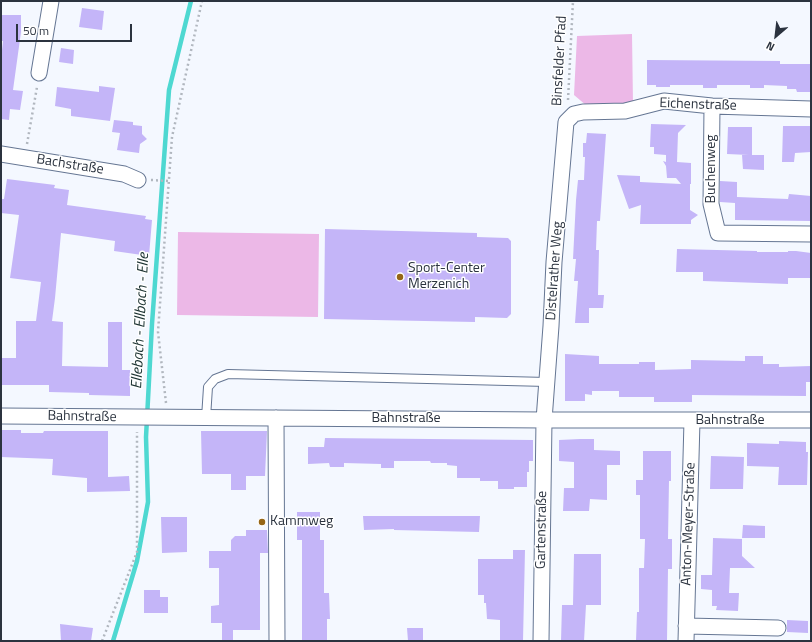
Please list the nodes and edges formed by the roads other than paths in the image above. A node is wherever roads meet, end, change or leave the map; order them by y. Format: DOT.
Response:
graph roads {
  1 [pos="51,1"];
  2 [pos="40,72"];
  3 [pos="712,106"];
  4 [pos="811,109"];
  5 [pos="566,122"];
  6 [pos="1,154"];
  7 [pos="138,180"];
  8 [pos="811,234"];
  9 [pos="547,382"];
  10 [pos="1,416"];
  11 [pos="206,418"];
  12 [pos="276,418"];
  13 [pos="544,420"];
  14 [pos="811,420"];
  15 [pos="692,421"];
  16 [pos="778,628"];
  17 [pos="686,634"];
  18 [pos="276,641"];
  19 [pos="541,641"];
  1 -- 2 [label="street"];
  3 -- 4 [label="street, Eichenstraße"];
  3 -- 5 [label="street, Eichenstraße"];
  3 -- 8 [label="street, Buchenweg"];
  5 -- 9 [label="street, Distelrather Weg"];
  6 -- 7 [label="street, Bachstraße"];
  9 -- 11 [label="lane"];
  9 -- 13 [label="street, Distelrather Weg"];
  10 -- 11 [label="street, Bahnstraße"];
  11 -- 12 [label="street, Bahnstraße"];
  12 -- 13 [label="street, Bahnstraße"];
  12 -- 18 [label="street"];
  13 -- 15 [label="street, Bahnstraße"];
  13 -- 19 [label="street, Gartenstraße"];
  14 -- 15 [label="street, Bahnstraße"];
  15 -- 17 [label="street, Anton-Meyer-Straße"];
  16 -- 17 [label="street, Anton-Meyer-Straße"];
}
